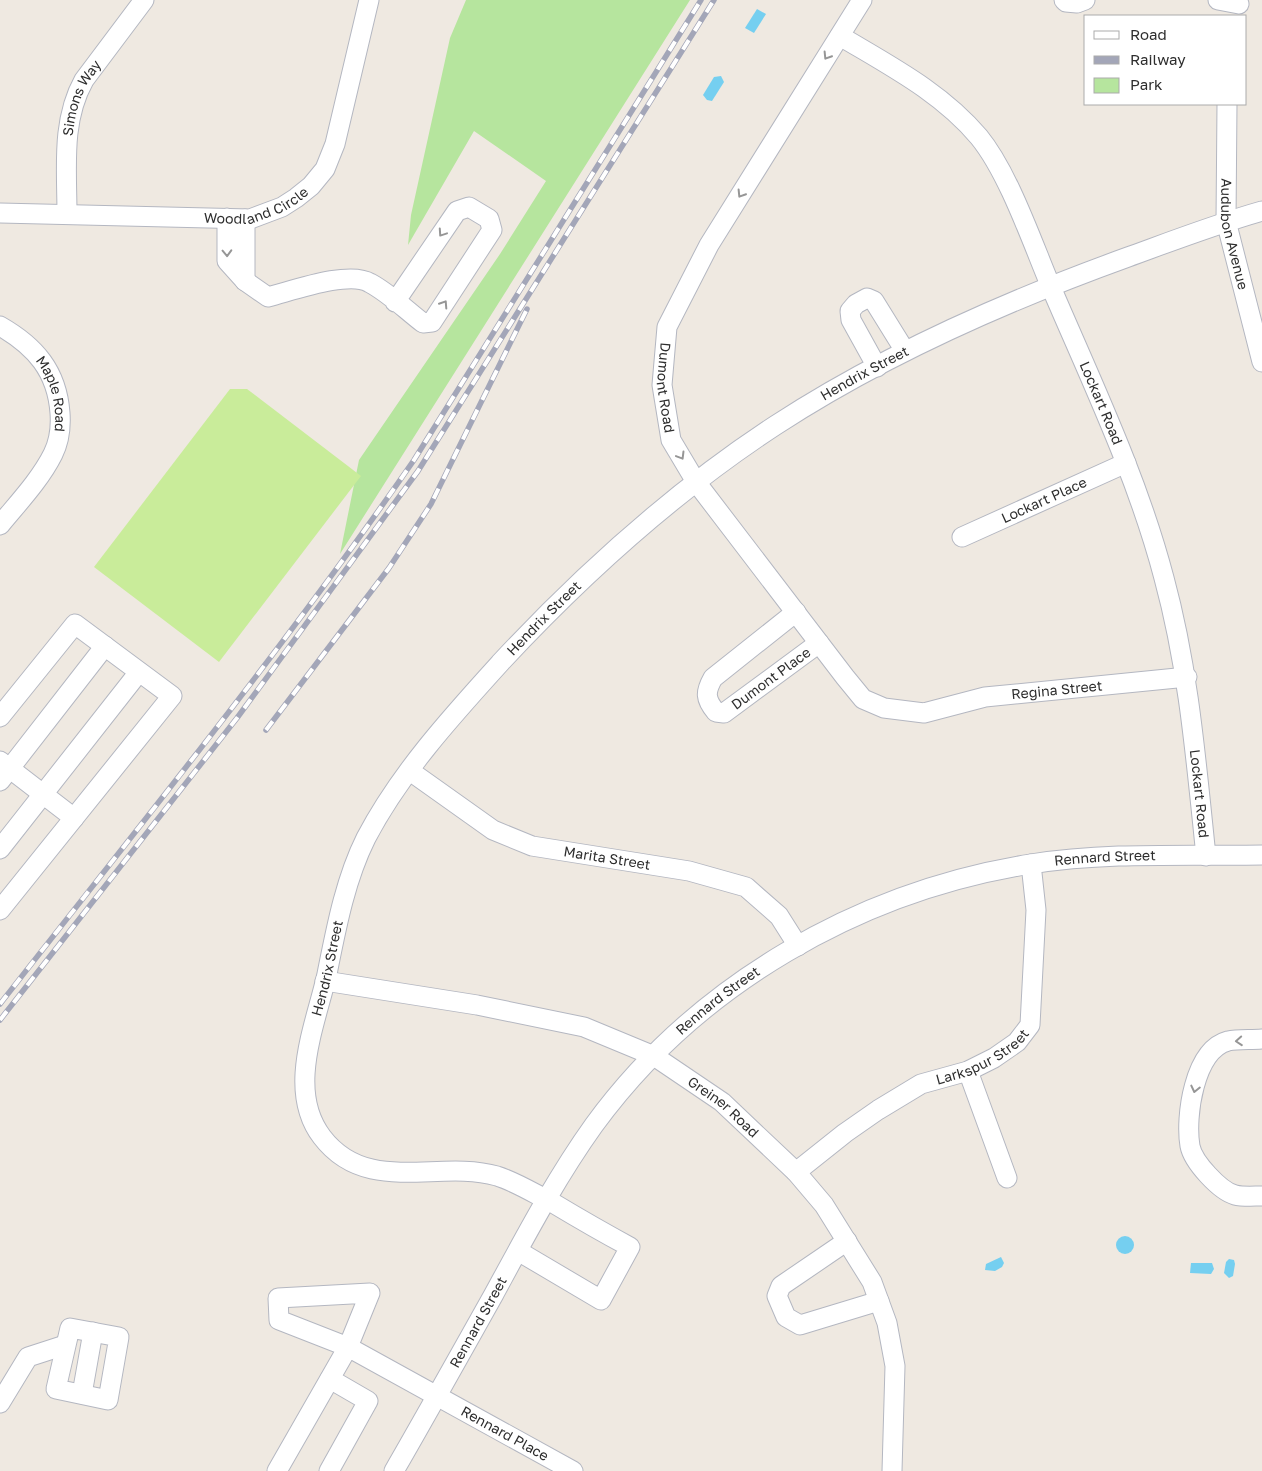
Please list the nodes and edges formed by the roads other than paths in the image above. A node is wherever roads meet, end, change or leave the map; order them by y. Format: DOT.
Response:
graph roads {
  1 [pos="144,0"];
  2 [pos="369,0"];
  3 [pos="862,0"];
  4 [pos="1064,0"];
  5 [pos="1085,0"];
  6 [pos="1218,0"];
  7 [pos="1238,7"];
  8 [pos="840,36"];
  9 [pos="1227,105"];
  10 [pos="1262,211"];
  11 [pos="0,213"];
  12 [pos="67,214"];
  13 [pos="236,219"];
  14 [pos="1226,221"];
  15 [pos="1050,285"];
  16 [pos="395,302"];
  17 [pos="0,326"];
  18 [pos="904,352"];
  19 [pos="1262,362"];
  20 [pos="877,367"];
  21 [pos="1126,463"];
  22 [pos="696,482"];
  23 [pos="0,525"];
  24 [pos="962,537"];
  25 [pos="796,612"];
  26 [pos="819,643"];
  27 [pos="105,646"];
  28 [pos="139,672"];
  29 [pos="1187,677"];
  30 [pos="928,712"];
  31 [pos="0,717"];
  32 [pos="3,770"];
  33 [pos="410,771"];
  34 [pos="43,794"];
  35 [pos="74,818"];
  36 [pos="0,849"];
  37 [pos="1262,855"];
  38 [pos="1206,856"];
  39 [pos="1031,864"];
  40 [pos="0,910"];
  41 [pos="798,946"];
  42 [pos="325,982"];
  43 [pos="1262,1039"];
  44 [pos="654,1056"];
  45 [pos="968,1071"];
  46 [pos="796,1172"];
  47 [pos="1007,1178"];
  48 [pos="1262,1196"];
  49 [pos="546,1200"];
  50 [pos="847,1241"];
  51 [pos="518,1251"];
  52 [pos="879,1301"];
  53 [pos="93,1332"];
  54 [pos="65,1345"];
  55 [pos="348,1347"];
  56 [pos="330,1380"];
  57 [pos="82,1394"];
  58 [pos="437,1395"];
  59 [pos="0,1403"];
  60 [pos="277,1471"];
  61 [pos="328,1471"];
  62 [pos="394,1471"];
  63 [pos="573,1471"];
  64 [pos="892,1471"];
  1 -- 12 [label="street, Simons Way"];
  2 -- 13 [label="street, Woodland Circle"];
  3 -- 8 [label="street, Dumont Road"];
  4 -- 5 [label="street"];
  6 -- 7 [label="street"];
  8 -- 15 [label="street, Lockart Road"];
  8 -- 22 [label="street, Dumont Road, one-way"];
  9 -- 14 [label="street, Audubon Avenue"];
  10 -- 14 [label="street, Hendrix Street"];
  11 -- 12 [label="street, Woodland Circle"];
  12 -- 13 [label="street, Woodland Circle"];
  13 -- 16 [label="street"];
  14 -- 15 [label="street, Hendrix Street"];
  14 -- 19 [label="street, Audubon Avenue"];
  15 -- 18 [label="street, Hendrix Street"];
  15 -- 21 [label="street, Lockart Road"];
  16 -- 16 [label="street, one-way"];
  17 -- 23 [label="street, Maple Road"];
  18 -- 20 [label="street, Hendrix Street"];
  18 -- 20 [label="street"];
  20 -- 22 [label="street, Hendrix Street"];
  21 -- 24 [label="street, Lockart Place"];
  21 -- 29 [label="street, Lockart Road"];
  22 -- 25 [label="street, Dumont Road"];
  22 -- 33 [label="street, Hendrix Street"];
  25 -- 26 [label="street, Dumont Road"];
  25 -- 26 [label="street, Dumont Place"];
  26 -- 30 [label="street, Dumont Road"];
  27 -- 28 [label="street"];
  27 -- 31 [label="street"];
  27 -- 32 [label="street"];
  28 -- 34 [label="street"];
  28 -- 35 [label="street"];
  29 -- 30 [label="street, Regina Street"];
  29 -- 38 [label="street, Lockart Road"];
  32 -- 34 [label="street"];
  33 -- 41 [label="street, Marita Street"];
  33 -- 42 [label="street, Hendrix Street"];
  34 -- 35 [label="street"];
  34 -- 36 [label="street"];
  35 -- 40 [label="street"];
  37 -- 38 [label="street, Rennard Street"];
  38 -- 39 [label="street, Rennard Street"];
  39 -- 41 [label="street, Rennard Street"];
  39 -- 45 [label="street, Larkspur Street"];
  41 -- 44 [label="street, Rennard Street"];
  42 -- 44 [label="street, Greiner Road"];
  42 -- 49 [label="street, Hendrix Street"];
  43 -- 48 [label="street, one-way"];
  44 -- 46 [label="street, Greiner Road"];
  44 -- 49 [label="street, Rennard Street"];
  45 -- 46 [label="street, Larkspur Street"];
  45 -- 47 [label="street"];
  46 -- 50 [label="street, Greiner Road"];
  49 -- 51 [label="street, Rennard Street"];
  49 -- 51 [label="street, Hendrix Street"];
  50 -- 52 [label="street, Greiner Road"];
  50 -- 52 [label="street"];
  51 -- 58 [label="street, Rennard Street"];
  52 -- 64 [label="street, Greiner Road"];
  53 -- 54 [label="street"];
  53 -- 57 [label="street"];
  53 -- 57 [label="street"];
  54 -- 57 [label="street"];
  54 -- 59 [label="street"];
  55 -- 55 [label="street, Rennard Place"];
  55 -- 56 [label="street"];
  55 -- 58 [label="street, Rennard Place"];
  56 -- 60 [label="street"];
  56 -- 61 [label="street"];
  58 -- 62 [label="street, Rennard Street"];
  58 -- 63 [label="street, Rennard Place"];
}
